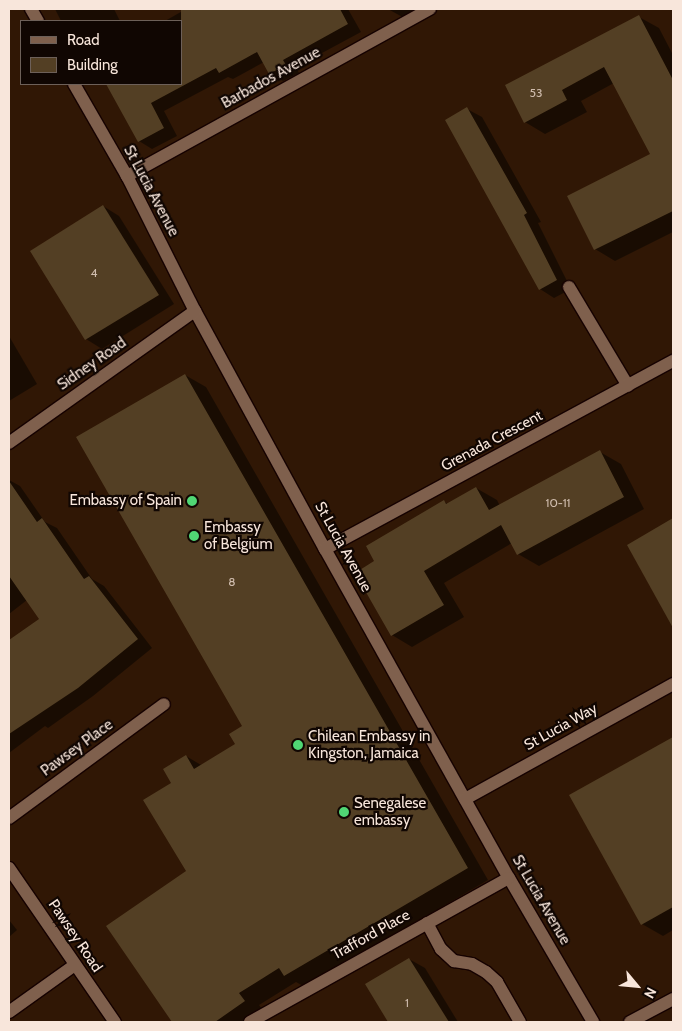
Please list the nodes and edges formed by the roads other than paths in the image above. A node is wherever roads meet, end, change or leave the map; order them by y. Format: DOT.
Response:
graph roads {
  1 [pos="31,9"];
  2 [pos="430,9"];
  3 [pos="37,20"];
  4 [pos="75,85"];
  5 [pos="127,176"];
  6 [pos="569,287"];
  7 [pos="195,312"];
  8 [pos="673,361"];
  9 [pos="628,386"];
  10 [pos="9,443"];
  11 [pos="325,549"];
  12 [pos="673,684"];
  13 [pos="164,704"];
  14 [pos="465,799"];
  15 [pos="9,818"];
  16 [pos="9,868"];
  17 [pos="509,878"];
  18 [pos="427,923"];
  19 [pos="75,965"];
  20 [pos="673,999"];
  21 [pos="9,1012"];
  22 [pos="114,1022"];
  23 [pos="250,1022"];
  24 [pos="520,1022"];
  25 [pos="593,1022"];
  26 [pos="630,1022"];
  1 -- 3 [label="street"];
  2 -- 5 [label="street, Barbados Avenue"];
  4 -- 5 [label="street, St Lucia Avenue"];
  5 -- 7 [label="street, St Lucia Avenue"];
  6 -- 9 [label="street"];
  7 -- 10 [label="street, Sidney Road"];
  7 -- 11 [label="street, St Lucia Avenue"];
  8 -- 9 [label="street, Grenada Crescent"];
  9 -- 11 [label="street, Grenada Crescent"];
  11 -- 14 [label="street, St Lucia Avenue"];
  12 -- 14 [label="street, St Lucia Way"];
  13 -- 15 [label="street, Pawsey Place"];
  14 -- 17 [label="street, St Lucia Avenue"];
  16 -- 19 [label="street, Pawsey Road"];
  17 -- 18 [label="street, Trafford Place"];
  17 -- 25 [label="street, St Lucia Avenue"];
  18 -- 23 [label="street, Trafford Place"];
  18 -- 24 [label="street"];
  19 -- 21 [label="street"];
  19 -- 22 [label="street, Pawsey Road"];
  20 -- 26 [label="street"];
}
